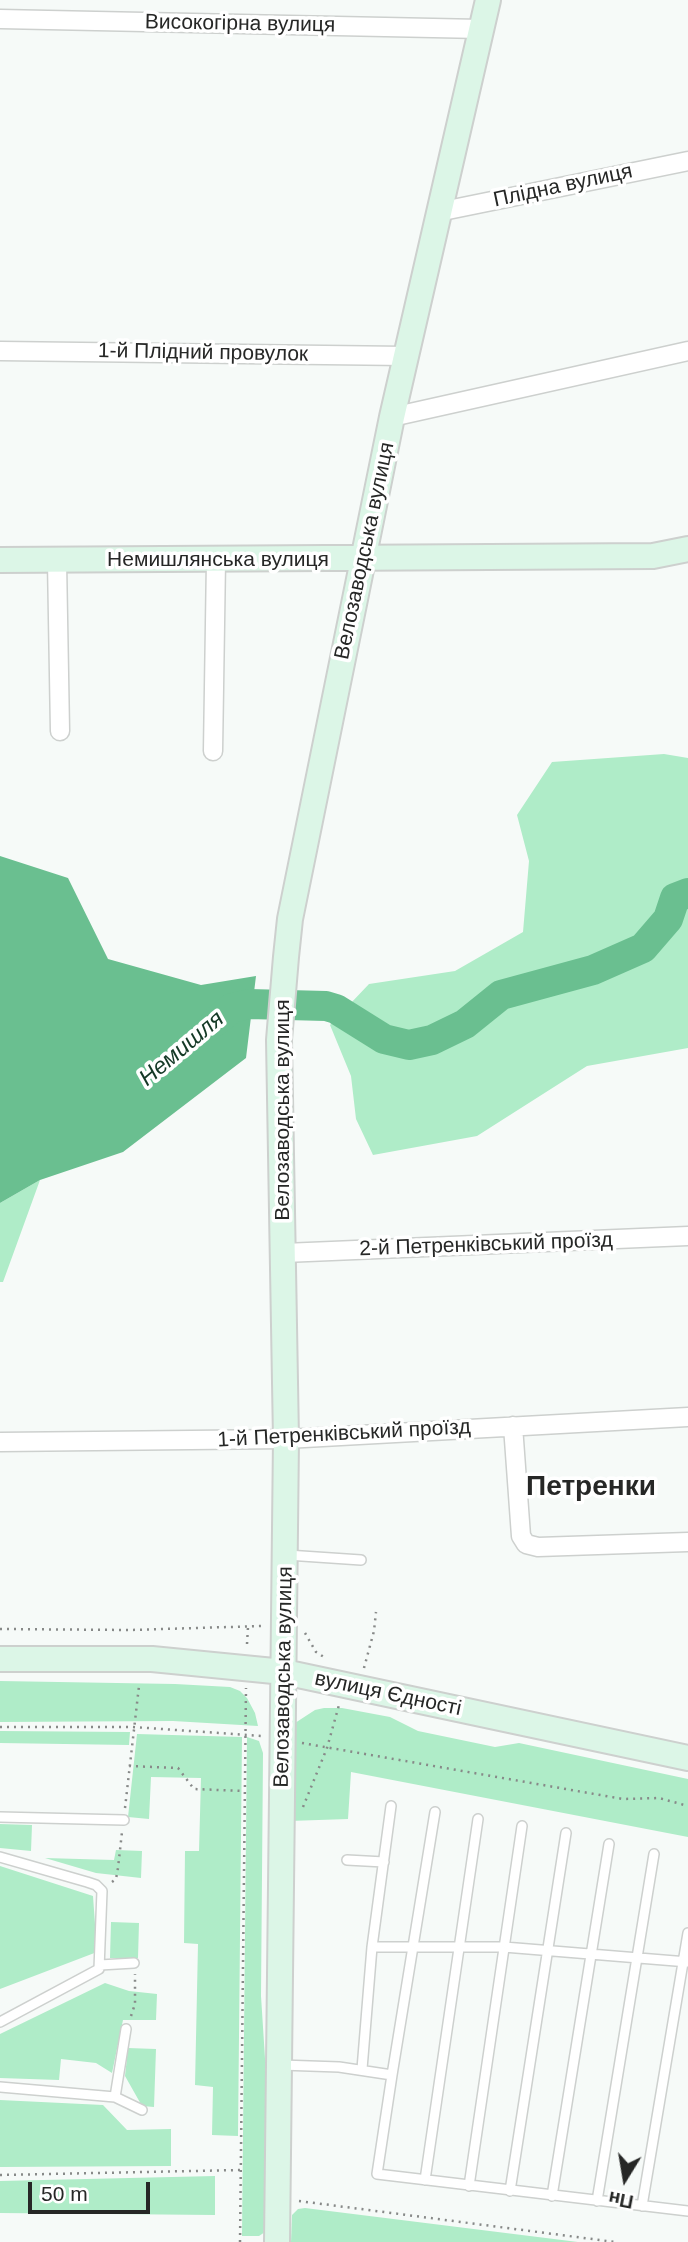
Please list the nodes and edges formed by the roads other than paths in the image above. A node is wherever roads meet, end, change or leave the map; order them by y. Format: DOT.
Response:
graph roads {
  1 [pos="488,0"];
  2 [pos="0,19"];
  3 [pos="481,29"];
  4 [pos="688,161"];
  5 [pos="438,212"];
  6 [pos="0,351"];
  7 [pos="688,351"];
  8 [pos="406,356"];
  9 [pos="392,417"];
  10 [pos="688,549"];
  11 [pos="362,559"];
  12 [pos="216,560"];
  13 [pos="0,561"];
  14 [pos="57,561"];
  15 [pos="60,732"];
  16 [pos="214,751"];
  17 [pos="688,1236"];
  18 [pos="284,1253"];
  19 [pos="688,1417"];
  20 [pos="513,1426"];
  21 [pos="286,1439"];
  22 [pos="0,1442"];
  23 [pos="688,1542"];
  24 [pos="285,1555"];
  25 [pos="361,1560"];
  26 [pos="0,1658"];
  27 [pos="284,1672"];
  28 [pos="688,1758"];
  29 [pos="391,1806"];
  30 [pos="435,1812"];
  31 [pos="0,1817"];
  32 [pos="478,1819"];
  33 [pos="124,1820"];
  34 [pos="522,1826"];
  35 [pos="566,1833"];
  36 [pos="610,1844"];
  37 [pos="654,1854"];
  38 [pos="0,1857"];
  39 [pos="347,1860"];
  40 [pos="384,1862"];
  41 [pos="688,1933"];
  42 [pos="372,1947"];
  43 [pos="504,1947"];
  44 [pos="414,1948"];
  45 [pos="459,1948"];
  46 [pos="549,1952"];
  47 [pos="592,1955"];
  48 [pos="637,1959"];
  49 [pos="685,1962"];
  50 [pos="134,1963"];
  51 [pos="100,1965"];
  52 [pos="0,2022"];
  53 [pos="126,2029"];
  54 [pos="279,2065"];
  55 [pos="362,2069"];
  56 [pos="392,2075"];
  57 [pos="0,2087"];
  58 [pos="115,2097"];
  59 [pos="142,2110"];
  60 [pos="425,2180"];
  61 [pos="469,2186"];
  62 [pos="510,2191"];
  63 [pos="552,2196"];
  64 [pos="597,2201"];
  65 [pos="642,2206"];
  66 [pos="687,2208"];
  67 [pos="277,2242"];
  1 -- 3 [label="street, Велозаводська вулиця"];
  2 -- 3 [label="street, Високогірна вулиця"];
  3 -- 5 [label="street, Велозаводська вулиця"];
  4 -- 5 [label="street, Плідна вулиця"];
  5 -- 8 [label="street, Велозаводська вулиця"];
  6 -- 8 [label="street, 1-й Плідний провулок"];
  7 -- 9 [label="street"];
  8 -- 9 [label="street, Велозаводська вулиця"];
  9 -- 11 [label="street, Велозаводська вулиця"];
  10 -- 11 [label="street, Немишлянська вулиця"];
  11 -- 12 [label="street, Немишлянська вулиця"];
  11 -- 18 [label="street, Велозаводська вулиця"];
  12 -- 14 [label="street, Немишлянська вулиця"];
  12 -- 16 [label="street"];
  13 -- 14 [label="street, Немишлянська вулиця"];
  14 -- 15 [label="street"];
  17 -- 18 [label="street, 2-й Петренківський проїзд"];
  18 -- 21 [label="street, Велозаводська вулиця"];
  19 -- 20 [label="street, 1-й Петренківський проїзд"];
  20 -- 21 [label="street, 1-й Петренківський проїзд"];
  20 -- 23 [label="street"];
  21 -- 22 [label="street, 1-й Петренківський проїзд"];
  21 -- 24 [label="street, Велозаводська вулиця"];
  24 -- 25 [label="lane"];
  24 -- 27 [label="street, Велозаводська вулиця"];
  26 -- 27 [label="street, вулиця Єдності"];
  27 -- 28 [label="street, вулиця Єдності"];
  27 -- 54 [label="street, Велозаводська вулиця"];
  29 -- 40 [label="lane"];
  30 -- 44 [label="lane"];
  31 -- 33 [label="lane"];
  32 -- 45 [label="lane"];
  34 -- 43 [label="lane"];
  35 -- 46 [label="lane"];
  36 -- 47 [label="lane"];
  37 -- 48 [label="lane"];
  38 -- 51 [label="lane"];
  39 -- 40 [label="lane"];
  40 -- 42 [label="lane"];
  41 -- 49 [label="lane"];
  42 -- 44 [label="lane"];
  42 -- 55 [label="lane"];
  43 -- 45 [label="lane"];
  43 -- 46 [label="lane"];
  43 -- 61 [label="lane"];
  44 -- 45 [label="lane"];
  44 -- 56 [label="lane"];
  45 -- 60 [label="lane"];
  46 -- 47 [label="lane"];
  46 -- 62 [label="lane"];
  47 -- 48 [label="lane"];
  47 -- 63 [label="lane"];
  48 -- 49 [label="lane"];
  48 -- 64 [label="lane"];
  49 -- 65 [label="lane"];
  50 -- 51 [label="lane"];
  51 -- 52 [label="lane"];
  53 -- 58 [label="lane"];
  54 -- 55 [label="lane"];
  54 -- 67 [label="street, Велозаводська вулиця"];
  55 -- 56 [label="lane"];
  56 -- 60 [label="lane"];
  57 -- 58 [label="lane"];
  58 -- 59 [label="lane"];
  60 -- 61 [label="lane"];
  61 -- 62 [label="lane"];
  62 -- 63 [label="lane"];
  63 -- 64 [label="lane"];
  64 -- 65 [label="lane"];
  65 -- 66 [label="lane"];
}
